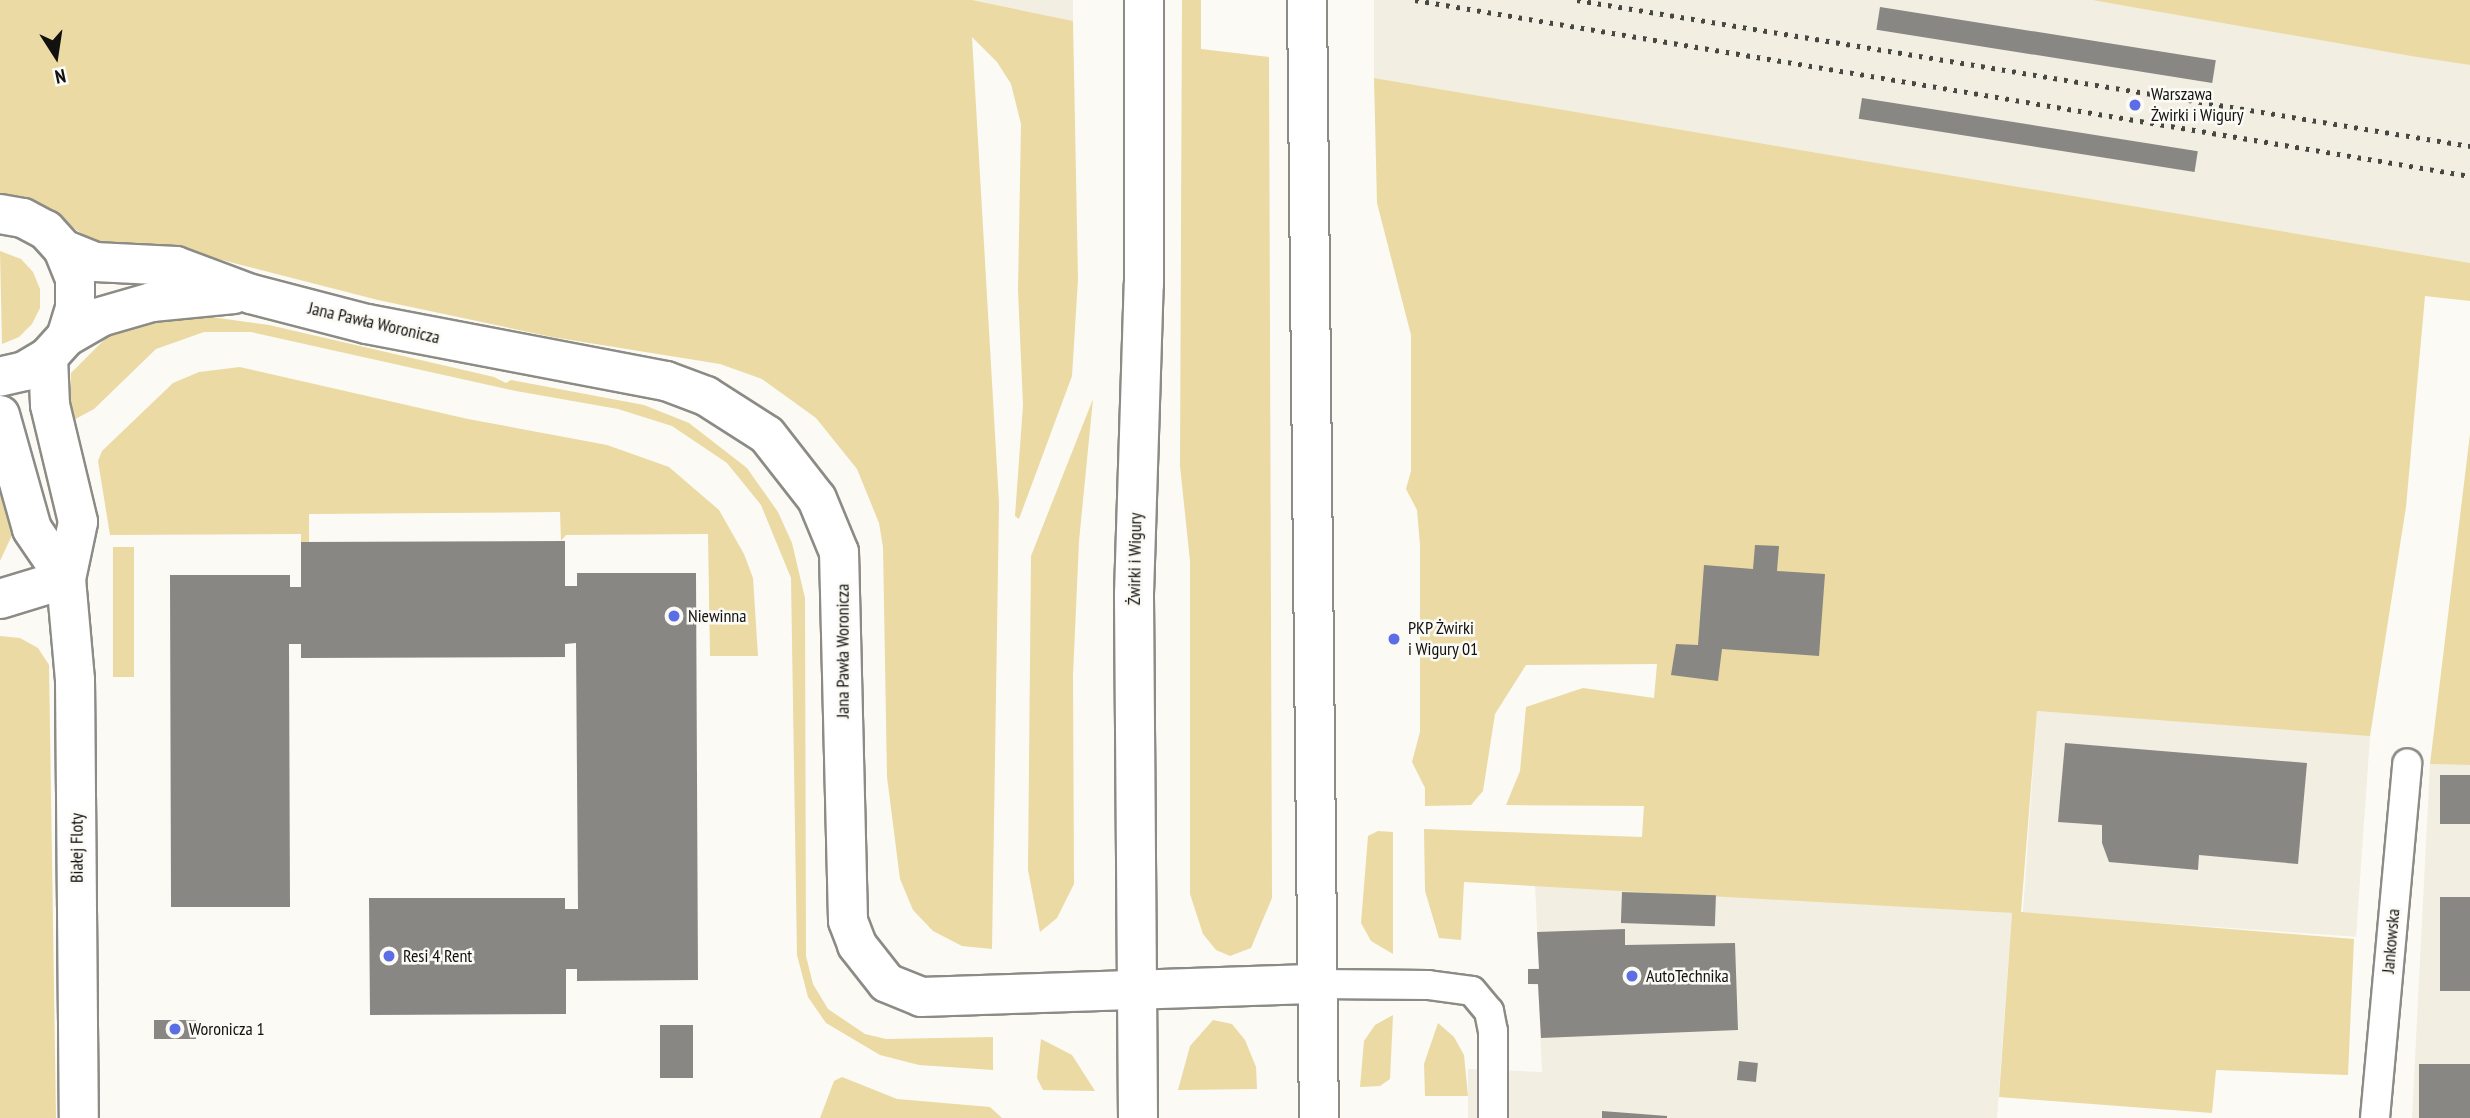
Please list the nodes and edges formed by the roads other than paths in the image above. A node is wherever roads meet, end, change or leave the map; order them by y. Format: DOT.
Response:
graph roads {
  1 [pos="1144,0"];
  2 [pos="1307,0"];
  3 [pos="0,214"];
  4 [pos="63,249"];
  5 [pos="251,294"];
  6 [pos="57,347"];
  7 [pos="0,377"];
  8 [pos="0,415"];
  9 [pos="66,579"];
  10 [pos="0,599"];
  11 [pos="2407,763"];
  12 [pos="1318,984"];
  13 [pos="1136,990"];
  14 [pos="79,1118"];
  15 [pos="1138,1118"];
  16 [pos="1319,1118"];
  17 [pos="1493,1118"];
  18 [pos="2375,1118"];
  1 -- 13 [label="street, Żwirki i Wigury"];
  2 -- 12 [label="street"];
  3 -- 4 [label="street"];
  4 -- 5 [label="street, Jana Pawła Woronicza"];
  4 -- 6 [label="street, Białej Floty"];
  5 -- 6 [label="street, Jana Pawła Woronicza"];
  5 -- 13 [label="street, Jana Pawła Woronicza"];
  6 -- 7 [label="street, Jana Pawła Woronicza"];
  6 -- 9 [label="street, Białej Floty"];
  8 -- 9 [label="street, Białej Floty"];
  9 -- 10 [label="street"];
  9 -- 14 [label="street, Białej Floty"];
  11 -- 18 [label="lane, Jankowska"];
  12 -- 13 [label="street, Jana Pawła Woronicza"];
  12 -- 16 [label="street"];
  12 -- 17 [label="lane"];
  13 -- 15 [label="street, Żwirki i Wigury"];
}
